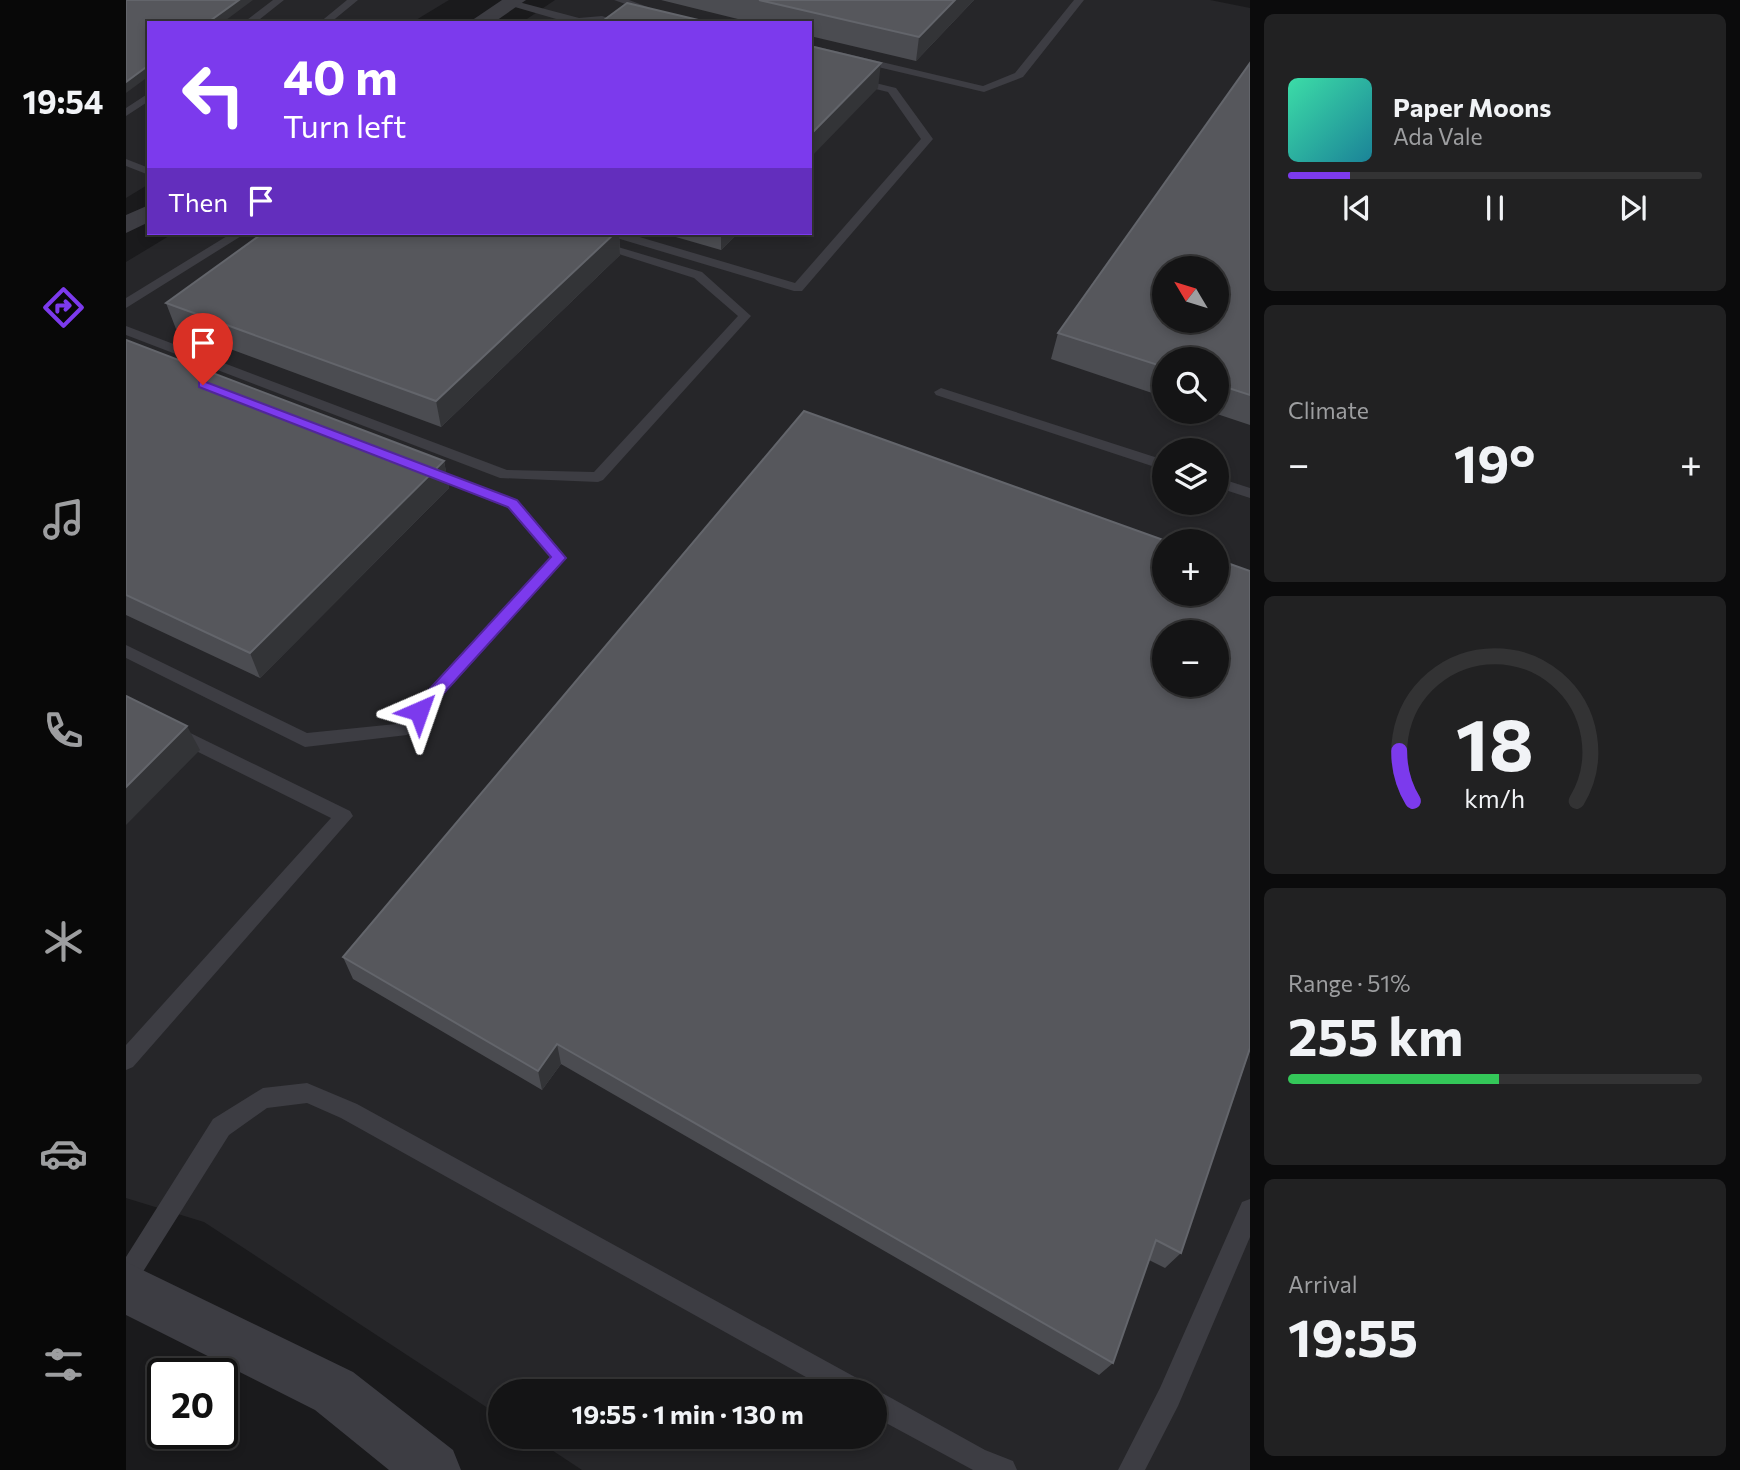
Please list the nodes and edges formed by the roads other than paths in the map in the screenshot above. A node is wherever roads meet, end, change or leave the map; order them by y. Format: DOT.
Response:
graph roads {
  1 [pos="279,0"];
  2 [pos="353,0"];
  3 [pos="619,0"];
  4 [pos="1079,0"];
  5 [pos="514,1"];
  6 [pos="657,12"];
  7 [pos="251,21"];
  8 [pos="327,21"];
  9 [pos="481,21"];
  10 [pos="574,21"];
  11 [pos="585,21"];
  12 [pos="610,21"];
  13 [pos="812,48"];
  14 [pos="812,70"];
  15 [pos="147,98"];
  16 [pos="147,108"];
  17 [pos="129,111"];
  18 [pos="126,162"];
  19 [pos="147,171"];
  20 [pos="147,213"];
  21 [pos="126,225"];
  22 [pos="237,235"];
  23 [pos="566,235"];
  24 [pos="621,235"];
  25 [pos="126,304"];
  26 [pos="126,330"];
  27 [pos="941,392"];
  28 [pos="1152,461"];
  29 [pos="410,464"];
  30 [pos="1229,486"];
  31 [pos="1250,493"];
  32 [pos="126,651"];
  33 [pos="162,727"];
  34 [pos="126,1060"];
  35 [pos="1250,1210"];
  36 [pos="126,1278"];
  37 [pos="126,1288"];
  38 [pos="833,1379"];
  39 [pos="887,1410"];
  40 [pos="433,1470"];
  41 [pos="1004,1470"];
  42 [pos="1130,1470"];
  1 -- 7 [label="lane"];
  2 -- 8 [label="lane"];
  3 -- 6 [label="lane"];
  4 -- 13 [label="lane"];
  5 -- 9 [label="street"];
  5 -- 10 [label="lane"];
  11 -- 12 [label="lane"];
  14 -- 24 [label="lane"];
  15 -- 17 [label="lane"];
  16 -- 17 [label="lane"];
  18 -- 19 [label="lane"];
  20 -- 21 [label="street"];
  22 -- 25 [label="lane"];
  23 -- 26 [label="lane"];
  27 -- 28 [label="lane"];
  29 -- 32 [label="lane"];
  30 -- 31 [label="lane"];
  33 -- 34 [label="lane"];
  35 -- 42 [label="lane"];
  36 -- 38 [label="lane"];
  37 -- 40 [label="street"];
  39 -- 41 [label="lane"];
}
